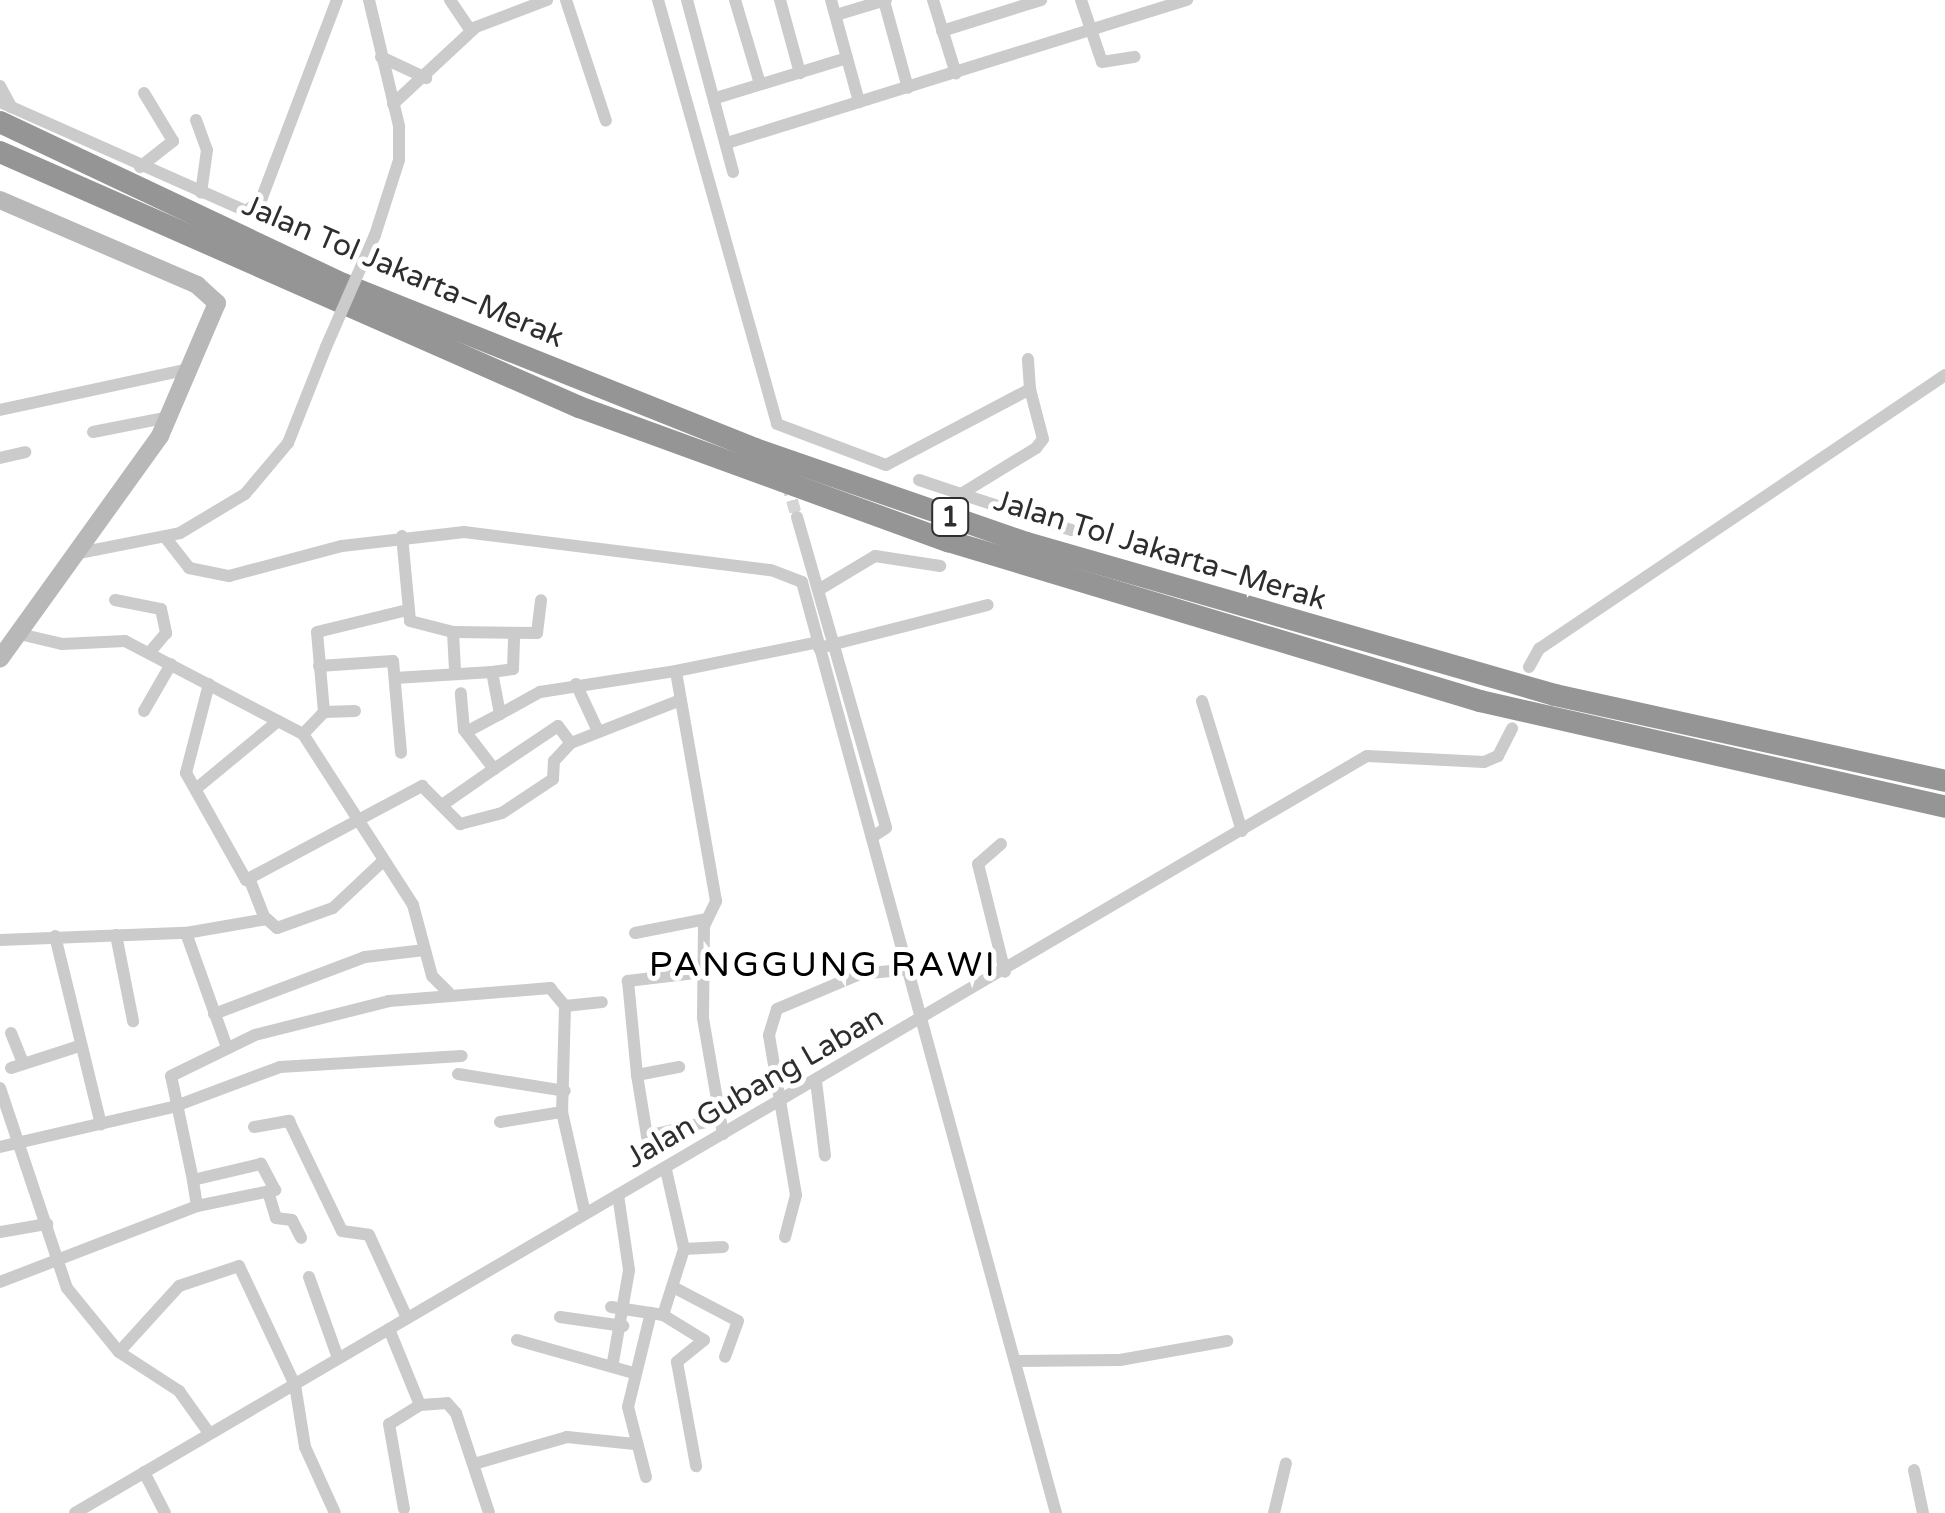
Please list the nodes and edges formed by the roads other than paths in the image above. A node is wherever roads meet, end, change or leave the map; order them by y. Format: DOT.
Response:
graph roads {
  1 [pos="337,0"];
  2 [pos="369,0"];
  3 [pos="450,0"];
  4 [pos="547,0"];
  5 [pos="566,0"];
  6 [pos="658,0"];
  7 [pos="735,0"];
  8 [pos="780,0"];
  9 [pos="832,0"];
  10 [pos="885,0"];
  11 [pos="934,0"];
  12 [pos="982,0"];
  13 [pos="1081,0"];
  14 [pos="692,1"];
  15 [pos="1034,1"];
  16 [pos="1177,2"];
  17 [pos="836,15"];
  18 [pos="987,16"];
  19 [pos="1090,30"];
  20 [pos="471,31"];
  21 [pos="942,31"];
  22 [pos="382,57"];
  23 [pos="1135,57"];
  24 [pos="847,58"];
  25 [pos="800,73"];
  26 [pos="956,74"];
  27 [pos="426,78"];
  28 [pos="760,84"];
  29 [pos="0,86"];
  30 [pos="908,88"];
  31 [pos="144,92"];
  32 [pos="716,98"];
  33 [pos="859,102"];
  34 [pos="393,104"];
  35 [pos="4,110"];
  36 [pos="196,120"];
  37 [pos="606,120"];
  38 [pos="727,143"];
  39 [pos="0,152"];
  40 [pos="140,167"];
  41 [pos="733,172"];
  42 [pos="200,192"];
  43 [pos="0,200"];
  44 [pos="1028,360"];
  45 [pos="189,370"];
  46 [pos="1945,375"];
  47 [pos="1030,388"];
  48 [pos="7,408"];
  49 [pos="169,416"];
  50 [pos="776,422"];
  51 [pos="93,432"];
  52 [pos="776,442"];
  53 [pos="25,452"];
  54 [pos="0,458"];
  55 [pos="919,480"];
  56 [pos="960,494"];
  57 [pos="797,516"];
  58 [pos="1071,530"];
  59 [pos="402,536"];
  60 [pos="165,537"];
  61 [pos="72,554"];
  62 [pos="940,566"];
  63 [pos="817,590"];
  64 [pos="115,600"];
  65 [pos="542,600"];
  66 [pos="988,605"];
  67 [pos="408,610"];
  68 [pos="453,632"];
  69 [pos="15,633"];
  70 [pos="514,633"];
  71 [pos="828,646"];
  72 [pos="150,652"];
  73 [pos="0,658"];
  74 [pos="171,664"];
  75 [pos="319,666"];
  76 [pos="1529,667"];
  77 [pos="676,671"];
  78 [pos="455,672"];
  79 [pos="492,672"];
  80 [pos="395,678"];
  81 [pos="208,684"];
  82 [pos="576,684"];
  83 [pos="462,693"];
  84 [pos="681,700"];
  85 [pos="1202,701"];
  86 [pos="144,711"];
  87 [pos="356,711"];
  88 [pos="324,712"];
  89 [pos="500,714"];
  90 [pos="278,721"];
  91 [pos="1512,728"];
  92 [pos="466,732"];
  93 [pos="598,732"];
  94 [pos="302,734"];
  95 [pos="571,743"];
  96 [pos="401,753"];
  97 [pos="494,768"];
  98 [pos="1945,781"];
  99 [pos="197,788"];
  100 [pos="445,803"];
  101 [pos="1945,806"];
  102 [pos="354,824"];
  103 [pos="1242,831"];
  104 [pos="1001,844"];
  105 [pos="382,862"];
  106 [pos="249,878"];
  107 [pos="265,919"];
  108 [pos="705,922"];
  109 [pos="186,932"];
  110 [pos="635,933"];
  111 [pos="116,934"];
  112 [pos="55,936"];
  113 [pos="0,940"];
  114 [pos="425,950"];
  115 [pos="910,969"];
  116 [pos="703,972"];
  117 [pos="1005,972"];
  118 [pos="448,992"];
  119 [pos="602,1002"];
  120 [pos="565,1006"];
  121 [pos="214,1014"];
  122 [pos="924,1020"];
  123 [pos="134,1021"];
  124 [pos="10,1033"];
  125 [pos="226,1045"];
  126 [pos="79,1046"];
  127 [pos="462,1056"];
  128 [pos="680,1067"];
  129 [pos="458,1074"];
  130 [pos="637,1075"];
  131 [pos="816,1081"];
  132 [pos="0,1088"];
  133 [pos="565,1090"];
  134 [pos="783,1100"];
  135 [pos="174,1107"];
  136 [pos="562,1112"];
  137 [pos="719,1119"];
  138 [pos="500,1122"];
  139 [pos="101,1124"];
  140 [pos="254,1127"];
  141 [pos="723,1134"];
  142 [pos="24,1146"];
  143 [pos="0,1147"];
  144 [pos="825,1154"];
  145 [pos="666,1170"];
  146 [pos="192,1180"];
  147 [pos="269,1195"];
  148 [pos="618,1196"];
  149 [pos="196,1206"];
  150 [pos="585,1213"];
  151 [pos="47,1224"];
  152 [pos="0,1232"];
  153 [pos="785,1237"];
  154 [pos="301,1238"];
  155 [pos="724,1247"];
  156 [pos="684,1248"];
  157 [pos="56,1258"];
  158 [pos="309,1277"];
  159 [pos="0,1282"];
  160 [pos="673,1286"];
  161 [pos="611,1307"];
  162 [pos="627,1309"];
  163 [pos="657,1314"];
  164 [pos="560,1317"];
  165 [pos="407,1318"];
  166 [pos="623,1326"];
  167 [pos="390,1330"];
  168 [pos="518,1340"];
  169 [pos="1227,1342"];
  170 [pos="120,1352"];
  171 [pos="725,1357"];
  172 [pos="338,1358"];
  173 [pos="1015,1361"];
  174 [pos="613,1362"];
  175 [pos="634,1373"];
  176 [pos="294,1384"];
  177 [pos="420,1405"];
  178 [pos="209,1433"];
  179 [pos="634,1444"];
  180 [pos="1286,1463"];
  181 [pos="474,1464"];
  182 [pos="696,1466"];
  183 [pos="1914,1470"];
  184 [pos="144,1472"];
  185 [pos="646,1476"];
  186 [pos="404,1508"];
  187 [pos="75,1513"];
  188 [pos="165,1513"];
  189 [pos="336,1513"];
  190 [pos="489,1513"];
  191 [pos="1056,1513"];
  192 [pos="1274,1513"];
  193 [pos="1924,1513"];
  1 -- 42 [label="street"];
  2 -- 22 [label="street"];
  3 -- 20 [label="street"];
  4 -- 20 [label="street"];
  5 -- 37 [label="street"];
  6 -- 50 [label="street"];
  7 -- 28 [label="street"];
  8 -- 25 [label="street"];
  9 -- 17 [label="street"];
  10 -- 17 [label="street"];
  10 -- 30 [label="street"];
  11 -- 21 [label="street"];
  12 -- 18 [label="street"];
  13 -- 19 [label="street"];
  14 -- 32 [label="street"];
  15 -- 18 [label="street"];
  16 -- 19 [label="street"];
  17 -- 24 [label="street"];
  18 -- 21 [label="street"];
  19 -- 23 [label="street"];
  19 -- 26 [label="street"];
  20 -- 27 [label="street"];
  21 -- 26 [label="street"];
  22 -- 27 [label="street"];
  22 -- 34 [label="street"];
  24 -- 25 [label="street"];
  24 -- 33 [label="street"];
  25 -- 28 [label="street"];
  26 -- 30 [label="street"];
  27 -- 34 [label="street"];
  28 -- 32 [label="street"];
  29 -- 35 [label="street"];
  30 -- 33 [label="street"];
  31 -- 40 [label="street"];
  32 -- 38 [label="street"];
  33 -- 38 [label="street"];
  34 -- 60 [label="street, bridge"];
  35 -- 40 [label="street"];
  35 -- 98 [label="highway, Jalan Tol Jakarta–Merak / 1"];
  36 -- 42 [label="street"];
  38 -- 41 [label="street"];
  39 -- 101 [label="highway, Jalan Tol Jakarta–Merak / 1"];
  40 -- 42 [label="street"];
  43 -- 45 [label="street"];
  44 -- 47 [label="street"];
  45 -- 48 [label="street"];
  45 -- 49 [label="street"];
  46 -- 76 [label="street"];
  47 -- 50 [label="street"];
  47 -- 56 [label="street"];
  49 -- 51 [label="street"];
  49 -- 61 [label="street"];
  50 -- 52 [label="street"];
  53 -- 54 [label="street"];
  55 -- 56 [label="street"];
  56 -- 58 [label="street"];
  57 -- 63 [label="street"];
  59 -- 60 [label="street"];
  59 -- 63 [label="street"];
  59 -- 67 [label="street"];
  60 -- 61 [label="street"];
  61 -- 69 [label="street"];
  62 -- 63 [label="street"];
  63 -- 71 [label="street"];
  63 -- 71 [label="street"];
  64 -- 72 [label="street"];
  65 -- 70 [label="street"];
  66 -- 71 [label="street"];
  67 -- 68 [label="street"];
  67 -- 75 [label="street"];
  68 -- 70 [label="street"];
  68 -- 78 [label="street"];
  69 -- 72 [label="street"];
  69 -- 73 [label="street"];
  70 -- 79 [label="street"];
  71 -- 77 [label="street"];
  71 -- 115 [label="street"];
  72 -- 74 [label="street"];
  74 -- 81 [label="street"];
  74 -- 86 [label="street"];
  75 -- 80 [label="street"];
  75 -- 88 [label="street"];
  77 -- 82 [label="street"];
  77 -- 84 [label="street"];
  78 -- 79 [label="street"];
  78 -- 80 [label="street"];
  79 -- 89 [label="street"];
  80 -- 96 [label="street"];
  81 -- 90 [label="street"];
  81 -- 99 [label="street"];
  82 -- 89 [label="street"];
  82 -- 93 [label="street"];
  83 -- 92 [label="street"];
  84 -- 93 [label="street"];
  84 -- 108 [label="street"];
  85 -- 103 [label="street"];
  87 -- 88 [label="street"];
  88 -- 94 [label="street"];
  89 -- 92 [label="street"];
  90 -- 94 [label="street"];
  90 -- 99 [label="street"];
  91 -- 103 [label="street, Jalan Gubang Laban"];
  92 -- 97 [label="street"];
  93 -- 95 [label="street"];
  94 -- 102 [label="street"];
  95 -- 97 [label="street"];
  95 -- 100 [label="street"];
  97 -- 100 [label="street"];
  99 -- 106 [label="street"];
  100 -- 102 [label="street"];
  102 -- 105 [label="street"];
  102 -- 106 [label="street"];
  103 -- 117 [label="street, Jalan Gubang Laban"];
  104 -- 117 [label="street"];
  105 -- 107 [label="street"];
  105 -- 114 [label="street"];
  106 -- 107 [label="street"];
  107 -- 109 [label="street"];
  108 -- 110 [label="street"];
  108 -- 116 [label="street"];
  109 -- 111 [label="street"];
  109 -- 121 [label="street"];
  111 -- 112 [label="street"];
  111 -- 123 [label="street"];
  112 -- 113 [label="street"];
  112 -- 126 [label="street"];
  114 -- 118 [label="street"];
  114 -- 121 [label="street"];
  115 -- 122 [label="street"];
  115 -- 134 [label="street"];
  116 -- 130 [label="street"];
  116 -- 137 [label="street"];
  117 -- 122 [label="street, Jalan Gubang Laban"];
  118 -- 120 [label="street"];
  118 -- 125 [label="street"];
  119 -- 120 [label="street"];
  120 -- 133 [label="street"];
  121 -- 125 [label="street"];
  122 -- 131 [label="street, Jalan Gubang Laban"];
  122 -- 173 [label="street"];
  124 -- 126 [label="street"];
  125 -- 135 [label="street"];
  126 -- 139 [label="street"];
  127 -- 135 [label="street"];
  128 -- 130 [label="street"];
  129 -- 133 [label="street"];
  130 -- 137 [label="street"];
  131 -- 134 [label="street, Jalan Gubang Laban"];
  131 -- 144 [label="street"];
  132 -- 142 [label="street"];
  133 -- 136 [label="street"];
  134 -- 141 [label="street, Jalan Gubang Laban"];
  134 -- 153 [label="street"];
  135 -- 139 [label="street"];
  135 -- 146 [label="street"];
  136 -- 138 [label="street"];
  136 -- 150 [label="street"];
  137 -- 141 [label="street"];
  139 -- 142 [label="street"];
  140 -- 165 [label="street"];
  141 -- 145 [label="street, Jalan Gubang Laban"];
  142 -- 143 [label="street"];
  142 -- 151 [label="street"];
  145 -- 148 [label="street, Jalan Gubang Laban"];
  145 -- 156 [label="street"];
  146 -- 147 [label="street"];
  146 -- 149 [label="street"];
  147 -- 149 [label="street"];
  147 -- 154 [label="street"];
  148 -- 150 [label="street, Jalan Gubang Laban"];
  148 -- 162 [label="street"];
  149 -- 157 [label="street"];
  150 -- 165 [label="street, Jalan Gubang Laban"];
  151 -- 152 [label="street"];
  151 -- 157 [label="street"];
  155 -- 156 [label="street"];
  156 -- 160 [label="street"];
  157 -- 159 [label="street"];
  157 -- 170 [label="street"];
  158 -- 172 [label="street"];
  160 -- 163 [label="street"];
  160 -- 171 [label="street"];
  161 -- 162 [label="street"];
  162 -- 163 [label="street"];
  162 -- 166 [label="street"];
  163 -- 175 [label="street"];
  163 -- 182 [label="street"];
  164 -- 166 [label="street"];
  165 -- 167 [label="street, Jalan Gubang Laban"];
  166 -- 174 [label="street"];
  167 -- 172 [label="street, Jalan Gubang Laban"];
  167 -- 177 [label="street"];
  168 -- 174 [label="street"];
  169 -- 173 [label="street"];
  170 -- 176 [label="street"];
  170 -- 178 [label="street"];
  172 -- 176 [label="street, Jalan Gubang Laban"];
  173 -- 191 [label="street"];
  174 -- 175 [label="street"];
  175 -- 179 [label="street"];
  176 -- 178 [label="street, Jalan Gubang Laban"];
  176 -- 189 [label="street"];
  177 -- 181 [label="street"];
  177 -- 186 [label="street"];
  178 -- 184 [label="street, Jalan Gubang Laban"];
  179 -- 181 [label="street"];
  179 -- 185 [label="street"];
  180 -- 192 [label="street"];
  181 -- 190 [label="street"];
  183 -- 193 [label="street"];
  184 -- 187 [label="street, Jalan Gubang Laban"];
  184 -- 188 [label="street"];
}
